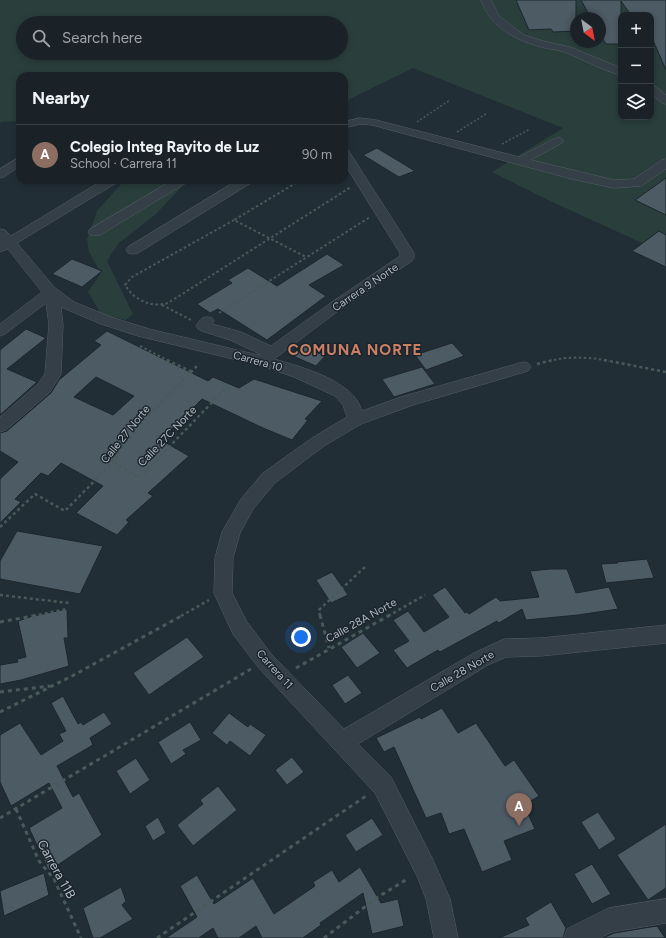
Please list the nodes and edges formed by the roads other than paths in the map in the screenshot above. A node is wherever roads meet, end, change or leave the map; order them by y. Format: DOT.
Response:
graph roads {
  1 [pos="489,0"];
  2 [pos="618,71"];
  3 [pos="654,91"];
  4 [pos="666,101"];
  5 [pos="348,123"];
  6 [pos="558,141"];
  7 [pos="348,159"];
  8 [pos="521,161"];
  9 [pos="666,163"];
  10 [pos="16,164"];
  11 [pos="0,174"];
  12 [pos="105,184"];
  13 [pos="175,184"];
  14 [pos="240,184"];
  15 [pos="95,232"];
  16 [pos="3,241"];
  17 [pos="133,250"];
  18 [pos="50,293"];
  19 [pos="205,324"];
  20 [pos="0,331"];
  21 [pos="267,356"];
  22 [pos="523,368"];
  23 [pos="355,420"];
  24 [pos="0,426"];
  25 [pos="666,634"];
  26 [pos="342,742"];
  27 [pos="666,911"];
  28 [pos="446,938"];
  29 [pos="576,938"];
  1 -- 2 [label="street"];
  3 -- 4 [label="street"];
  5 -- 8 [label="street"];
  6 -- 8 [label="street"];
  7 -- 21 [label="street, Carrera 9 Norte"];
  8 -- 9 [label="street"];
  10 -- 11 [label="street"];
  12 -- 16 [label="street"];
  13 -- 15 [label="street"];
  14 -- 17 [label="street"];
  16 -- 18 [label="street, Carrera 10"];
  18 -- 20 [label="street"];
  18 -- 21 [label="street, Carrera 10"];
  18 -- 24 [label="street"];
  19 -- 21 [label="street"];
  21 -- 23 [label="street, Carrera 10"];
  22 -- 23 [label="street"];
  23 -- 26 [label="street, Carrera 11"];
  25 -- 26 [label="street, Calle 28 Norte"];
  26 -- 28 [label="street, Carrera 11"];
  27 -- 29 [label="street"];
}
